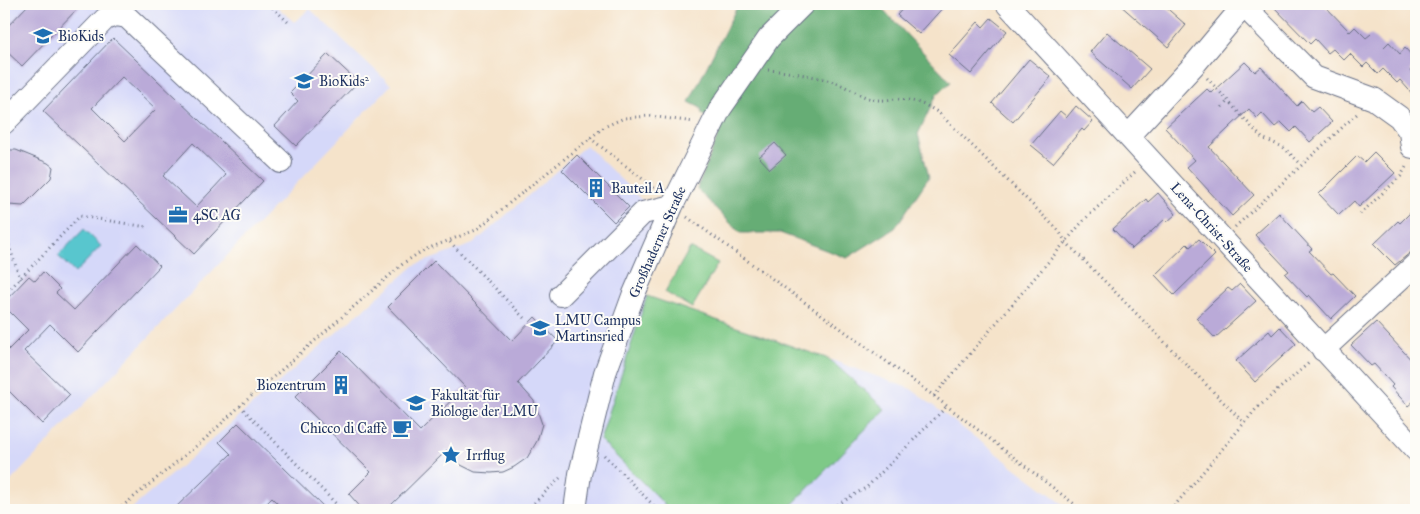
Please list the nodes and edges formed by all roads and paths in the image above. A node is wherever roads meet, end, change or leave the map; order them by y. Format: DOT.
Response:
graph roads {
  1 [pos="269,4"];
  2 [pos="803,4"];
  3 [pos="1007,4"];
  4 [pos="1244,5"];
  5 [pos="290,24"];
  6 [pos="1194,65"];
  7 [pos="748,69"];
  8 [pos="1374,99"];
  9 [pos="1228,101"];
  10 [pos="1222,107"];
  11 [pos="4,123"];
  12 [pos="712,124"];
  13 [pos="1129,135"];
  14 [pos="590,138"];
  15 [pos="1414,147"];
  16 [pos="1150,158"];
  17 [pos="281,162"];
  18 [pos="1301,164"];
  19 [pos="672,206"];
  20 [pos="1360,214"];
  21 [pos="147,227"];
  22 [pos="4,232"];
  23 [pos="1223,239"];
  24 [pos="1066,241"];
  25 [pos="450,242"];
  26 [pos="1416,264"];
  27 [pos="20,278"];
  28 [pos="23,282"];
  29 [pos="4,286"];
  30 [pos="561,295"];
  31 [pos="526,320"];
  32 [pos="1323,350"];
  33 [pos="934,396"];
  34 [pos="240,406"];
  35 [pos="947,406"];
  36 [pos="1244,423"];
  37 [pos="1416,450"];
  38 [pos="605,456"];
  39 [pos="580,474"];
  40 [pos="118,510"];
  41 [pos="342,510"];
  42 [pos="527,510"];
  43 [pos="575,510"];
  44 [pos="658,510"];
  45 [pos="829,510"];
  46 [pos="1082,510"];
  47 [pos="1171,510"];
  1 -- 5 [label="path"];
  2 -- 7 [label="street, Großhaderner Straße"];
  3 -- 13 [label="street, Lena-Christ-Straße"];
  4 -- 6 [label="street"];
  4 -- 8 [label="street"];
  6 -- 9 [label="path"];
  6 -- 13 [label="street"];
  7 -- 12 [label="street, Großhaderner Straße"];
  7 -- 24 [label="path"];
  8 -- 15 [label="street"];
  8 -- 18 [label="path"];
  9 -- 10 [label="path"];
  9 -- 18 [label="path"];
  11 -- 17 [label="street"];
  12 -- 14 [label="path"];
  12 -- 19 [label="street, Großhaderner Straße"];
  13 -- 16 [label="street, Lena-Christ-Straße"];
  14 -- 19 [label="path"];
  14 -- 25 [label="path"];
  15 -- 20 [label="path"];
  16 -- 23 [label="street, Lena-Christ-Straße"];
  16 -- 24 [label="path"];
  18 -- 23 [label="path"];
  19 -- 30 [label="street"];
  19 -- 33 [label="path"];
  19 -- 39 [label="street, Großhaderner Straße"];
  21 -- 27 [label="path"];
  22 -- 27 [label="path"];
  23 -- 32 [label="street, Lena-Christ-Straße"];
  24 -- 33 [label="path"];
  24 -- 36 [label="path"];
  25 -- 31 [label="path"];
  25 -- 34 [label="path"];
  26 -- 32 [label="street"];
  27 -- 28 [label="path"];
  27 -- 29 [label="path"];
  32 -- 36 [label="path"];
  32 -- 37 [label="street, Lena-Christ-Straße"];
  33 -- 35 [label="path"];
  34 -- 40 [label="path"];
  34 -- 41 [label="path"];
  35 -- 45 [label="path"];
  35 -- 46 [label="path"];
  36 -- 47 [label="path"];
  38 -- 44 [label="path"];
  39 -- 42 [label="path"];
  39 -- 43 [label="street, Großhaderner Straße"];
}
